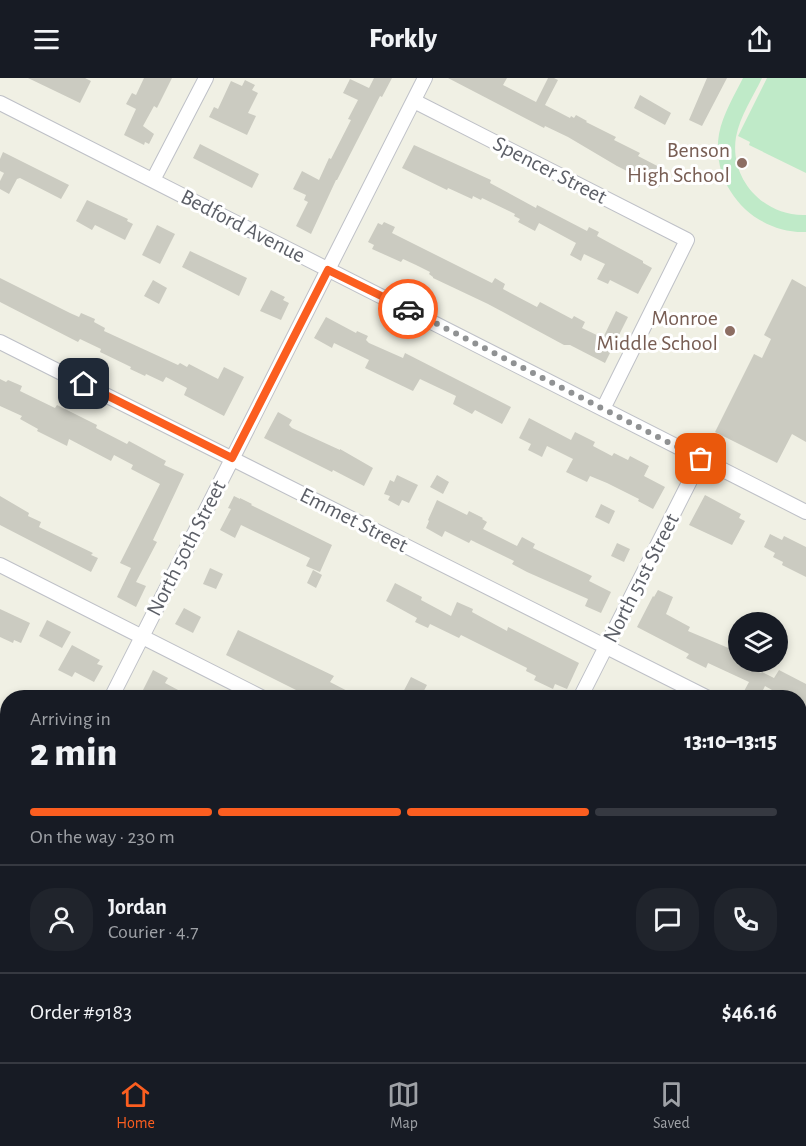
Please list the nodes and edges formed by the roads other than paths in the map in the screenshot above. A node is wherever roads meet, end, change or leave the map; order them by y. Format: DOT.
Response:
graph roads {
  1 [pos="206,78"];
  2 [pos="425,78"];
  3 [pos="414,101"];
  4 [pos="0,103"];
  5 [pos="153,180"];
  6 [pos="328,270"];
  7 [pos="0,342"];
  8 [pos="603,409"];
  9 [pos="232,458"];
  10 [pos="701,459"];
  11 [pos="806,512"];
  12 [pos="0,565"];
  13 [pos="142,636"];
  14 [pos="606,646"];
  15 [pos="115,690"];
  16 [pos="247,690"];
  17 [pos="584,690"];
  18 [pos="692,690"];
  1 -- 5 [label="street"];
  2 -- 3 [label="street, North 50th Street"];
  3 -- 6 [label="street, North 50th Street"];
  3 -- 8 [label="street, Spencer Street"];
  4 -- 5 [label="street, Bedford Avenue"];
  5 -- 6 [label="street, Bedford Avenue"];
  6 -- 8 [label="street, Bedford Avenue"];
  6 -- 9 [label="street, North 50th Street"];
  7 -- 9 [label="street, Emmet Street"];
  8 -- 10 [label="street, Bedford Avenue"];
  9 -- 13 [label="street, North 50th Street"];
  9 -- 14 [label="street, Emmet Street"];
  10 -- 11 [label="street, Bedford Avenue"];
  10 -- 14 [label="street, North 51st Street"];
  12 -- 13 [label="street"];
  13 -- 15 [label="street, North 50th Street"];
  13 -- 16 [label="street"];
  14 -- 17 [label="street, North 51st Street"];
  14 -- 18 [label="street, Emmet Street"];
}
